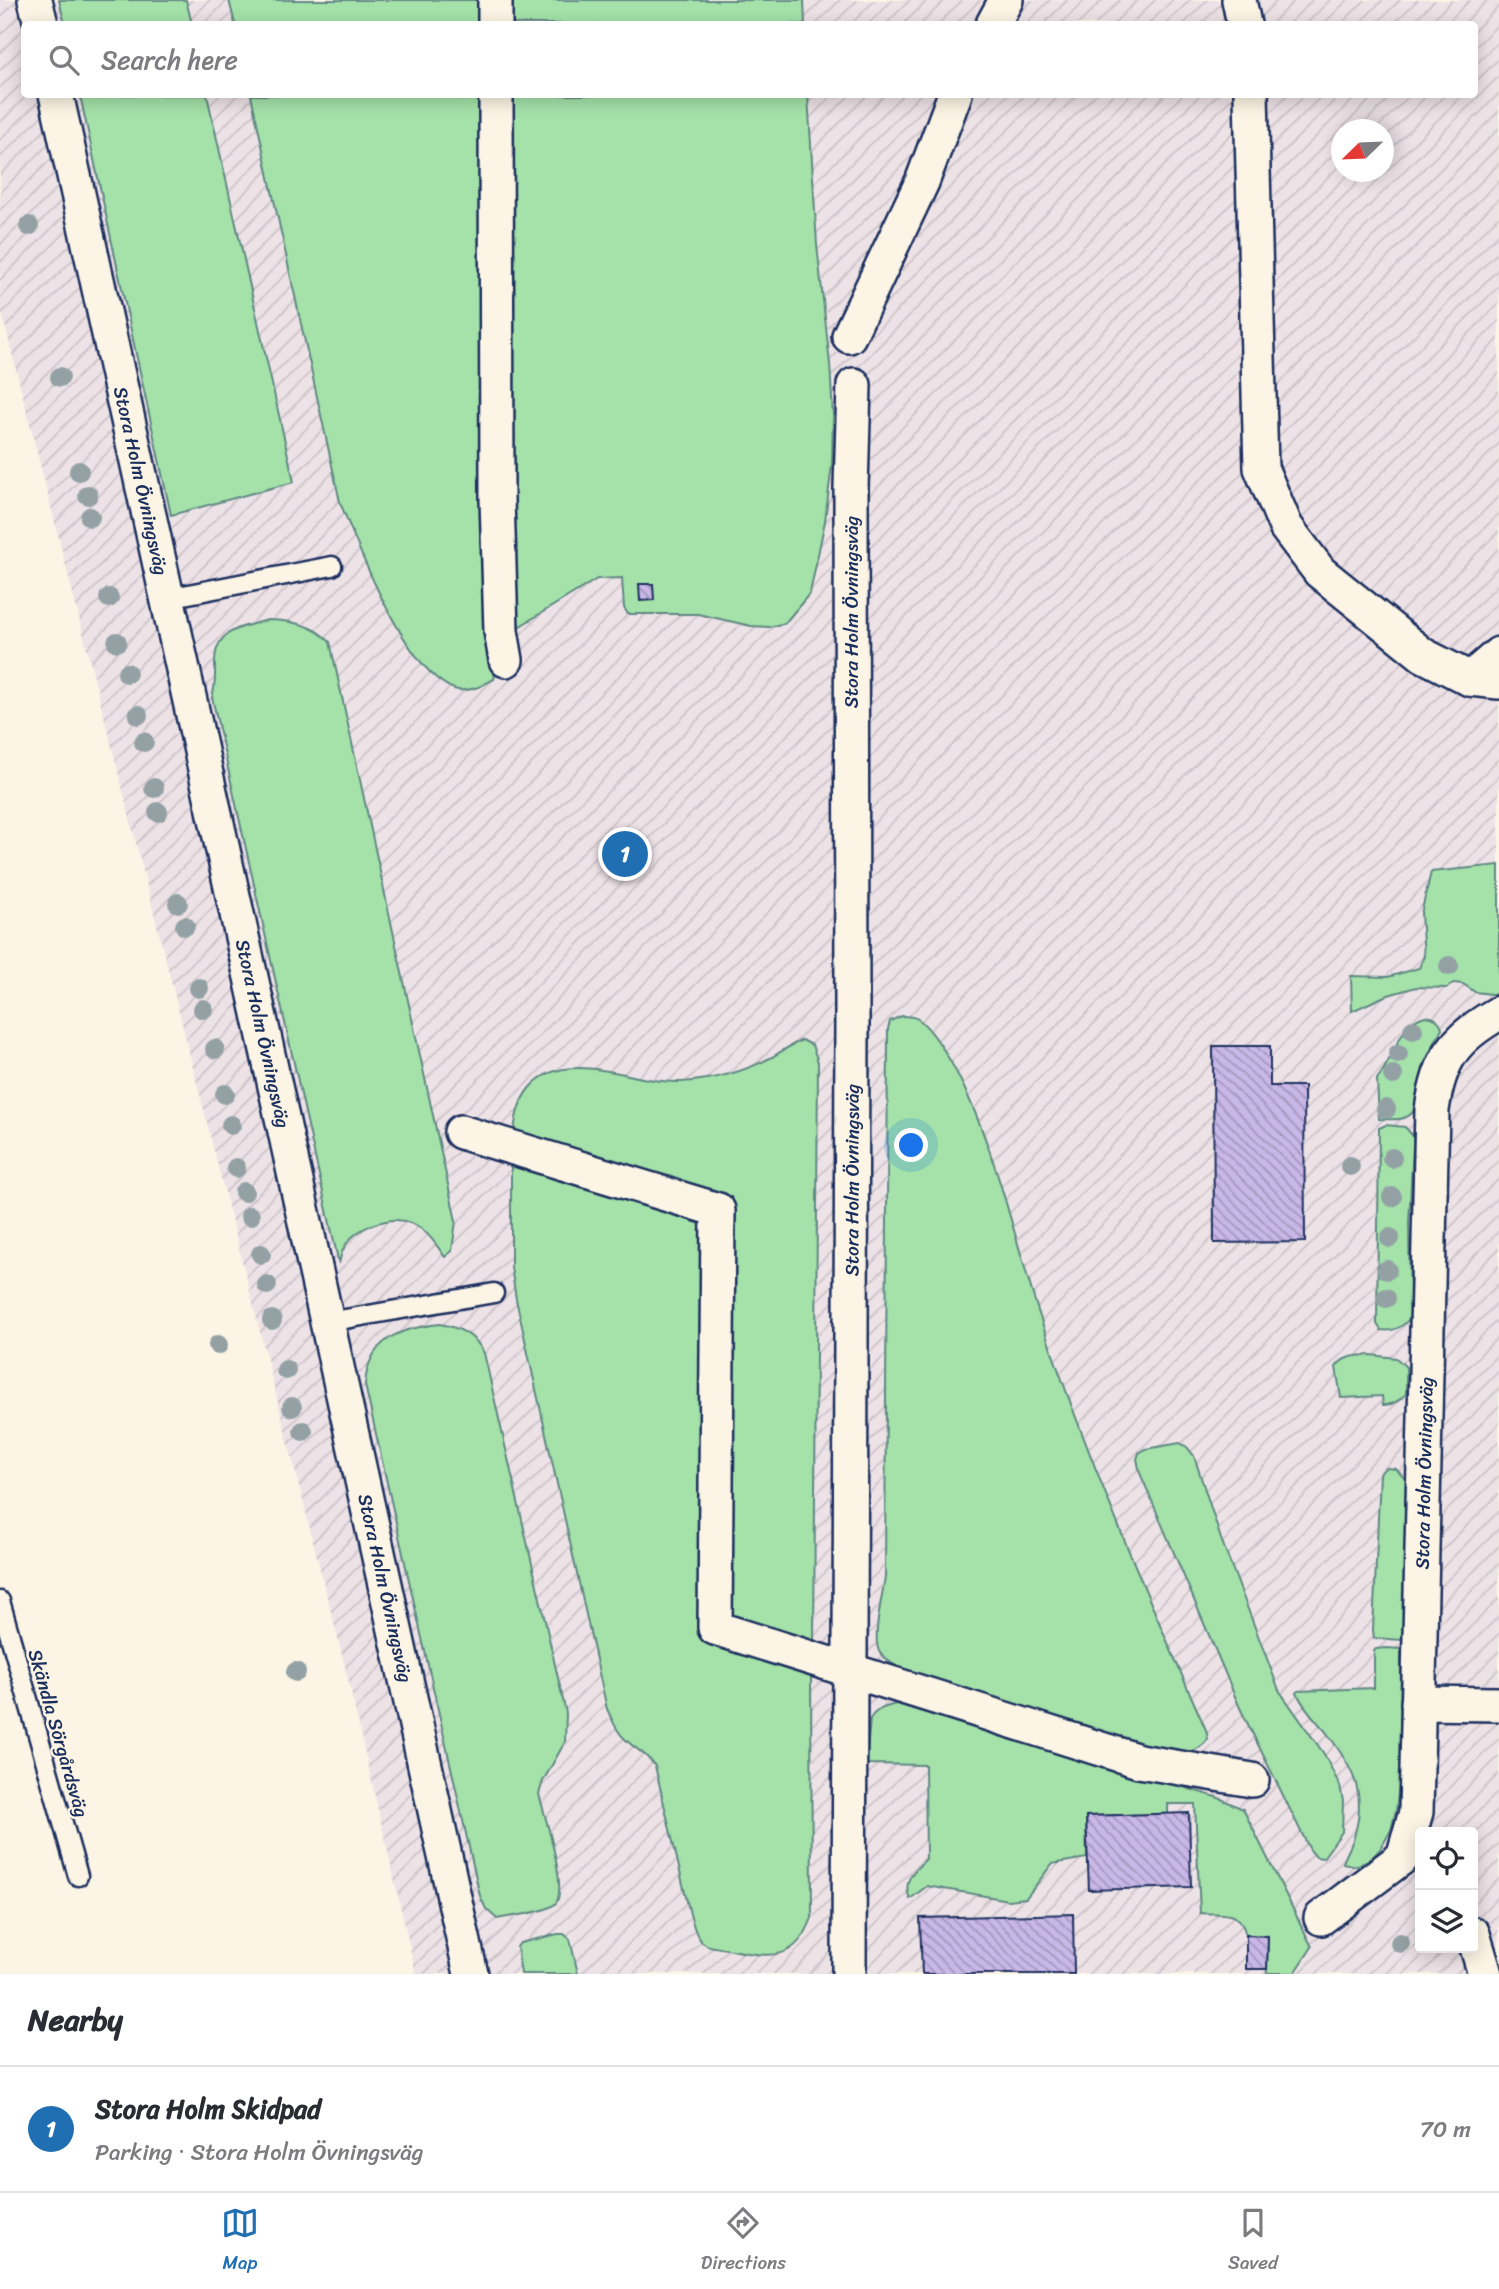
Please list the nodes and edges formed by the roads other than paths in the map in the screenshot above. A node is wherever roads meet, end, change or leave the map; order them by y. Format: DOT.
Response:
graph roads {
  1 [pos="35,0"];
  2 [pos="495,0"];
  3 [pos="1006,0"];
  4 [pos="1239,0"];
  5 [pos="40,21"];
  6 [pos="495,21"];
  7 [pos="995,21"];
  8 [pos="1243,21"];
  9 [pos="57,98"];
  10 [pos="496,98"];
  11 [pos="954,98"];
  12 [pos="1251,98"];
  13 [pos="849,336"];
  14 [pos="854,385"];
  15 [pos="331,566"];
  16 [pos="168,598"];
  17 [pos="1499,654"];
  18 [pos="506,660"];
  19 [pos="1484,681"];
  20 [pos="1499,1013"];
  21 [pos="461,1132"];
  22 [pos="494,1293"];
  23 [pos="328,1322"];
  24 [pos="0,1601"];
  25 [pos="850,1670"];
  26 [pos="1418,1703"];
  27 [pos="1499,1704"];
  28 [pos="1252,1780"];
  29 [pos="1416,1827"];
  30 [pos="1415,1843"];
  31 [pos="78,1875"];
  32 [pos="1321,1918"];
  33 [pos="1478,1921"];
  34 [pos="1499,1944"];
  35 [pos="1478,1951"];
  36 [pos="471,1974"];
  37 [pos="849,1974"];
  38 [pos="1485,1974"];
  1 -- 5 [label="street"];
  2 -- 6 [label="street"];
  3 -- 7 [label="street"];
  4 -- 8 [label="street"];
  9 -- 16 [label="street, Stora Holm Övningsväg"];
  10 -- 18 [label="street"];
  11 -- 13 [label="street"];
  12 -- 19 [label="street"];
  14 -- 25 [label="street, Stora Holm Övningsväg"];
  15 -- 16 [label="lane"];
  16 -- 23 [label="street, Stora Holm Övningsväg"];
  17 -- 19 [label="street"];
  20 -- 26 [label="street, Stora Holm Övningsväg"];
  21 -- 25 [label="street"];
  22 -- 23 [label="lane"];
  23 -- 36 [label="street, Stora Holm Övningsväg"];
  24 -- 31 [label="lane, Skändla Sörgårdsväg"];
  25 -- 28 [label="street"];
  25 -- 37 [label="street, Stora Holm Övningsväg"];
  26 -- 27 [label="street"];
  26 -- 29 [label="street, Stora Holm Övningsväg"];
  30 -- 32 [label="street, Stora Holm Övningsväg"];
  33 -- 34 [label="street"];
  35 -- 38 [label="street"];
}
